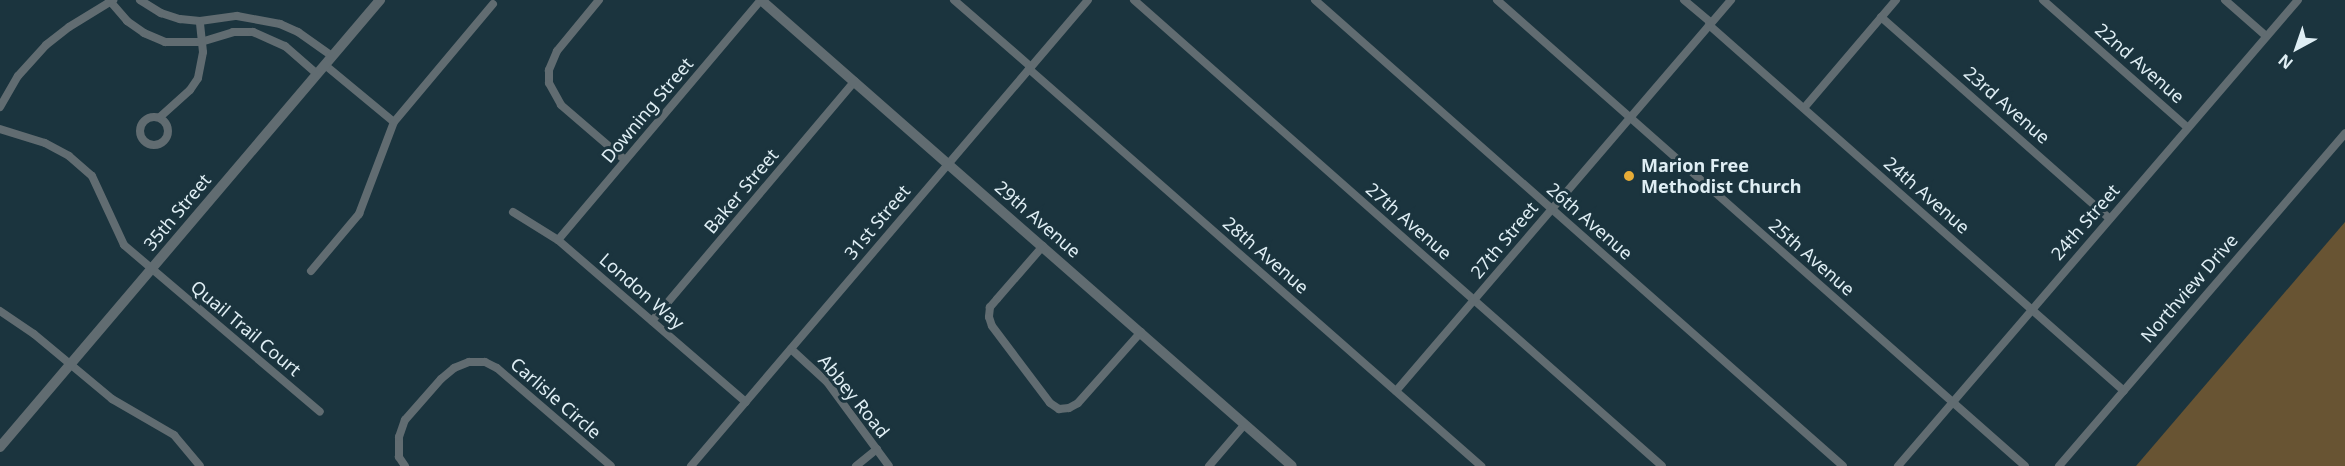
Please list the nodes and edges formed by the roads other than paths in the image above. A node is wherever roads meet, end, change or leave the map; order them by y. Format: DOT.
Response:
graph roads {
  1 [pos="111,0"];
  2 [pos="140,0"];
  3 [pos="380,0"];
  4 [pos="599,0"];
  5 [pos="761,0"];
  6 [pos="954,0"];
  7 [pos="1088,0"];
  8 [pos="1134,0"];
  9 [pos="1315,0"];
  10 [pos="1497,0"];
  11 [pos="1684,0"];
  12 [pos="1731,0"];
  13 [pos="1896,0"];
  14 [pos="2043,0"];
  15 [pos="2225,0"];
  16 [pos="2298,0"];
  17 [pos="493,4"];
  18 [pos="1881,17"];
  19 [pos="200,21"];
  20 [pos="1710,24"];
  21 [pos="2266,36"];
  22 [pos="201,42"];
  23 [pos="332,56"];
  24 [pos="1030,68"];
  25 [pos="321,69"];
  26 [pos="855,81"];
  27 [pos="0,107"];
  28 [pos="1804,108"];
  29 [pos="160,117"];
  30 [pos="1630,118"];
  31 [pos="394,122"];
  32 [pos="2188,128"];
  33 [pos="0,129"];
  34 [pos="2345,133"];
  35 [pos="625,160"];
  36 [pos="950,163"];
  37 [pos="1552,209"];
  38 [pos="513,212"];
  39 [pos="2110,219"];
  40 [pos="558,240"];
  41 [pos="1043,246"];
  42 [pos="150,269"];
  43 [pos="311,271"];
  44 [pos="1474,300"];
  45 [pos="2032,310"];
  46 [pos="0,311"];
  47 [pos="651,321"];
  48 [pos="1141,332"];
  49 [pos="791,350"];
  50 [pos="70,365"];
  51 [pos="1396,391"];
  52 [pos="2124,391"];
  53 [pos="746,402"];
  54 [pos="1953,402"];
  55 [pos="320,412"];
  56 [pos="1245,424"];
  57 [pos="0,447"];
  58 [pos="877,449"];
  59 [pos="200,466"];
  60 [pos="405,466"];
  61 [pos="611,466"];
  62 [pos="691,466"];
  63 [pos="856,466"];
  64 [pos="889,466"];
  65 [pos="1209,466"];
  66 [pos="1292,466"];
  67 [pos="1481,466"];
  68 [pos="1662,466"];
  69 [pos="1843,466"];
  70 [pos="1898,466"];
  71 [pos="2025,466"];
  72 [pos="2059,466"];
  1 -- 22 [label="street"];
  1 -- 27 [label="street"];
  2 -- 19 [label="street"];
  3 -- 23 [label="street, 35th Street"];
  4 -- 35 [label="street"];
  5 -- 26 [label="street, 29th Avenue"];
  5 -- 35 [label="street, Downing Street"];
  6 -- 24 [label="street, 28th Avenue"];
  7 -- 24 [label="street, 31st Street"];
  8 -- 44 [label="street, 27th Avenue"];
  9 -- 37 [label="street, 26th Avenue"];
  10 -- 30 [label="street, 25th Avenue"];
  11 -- 20 [label="street, 24th Avenue"];
  12 -- 20 [label="street, 27th Street"];
  13 -- 18 [label="street"];
  14 -- 32 [label="street, 22nd Avenue"];
  15 -- 21 [label="street"];
  16 -- 21 [label="street, 24th Street"];
  17 -- 31 [label="street"];
  18 -- 28 [label="street"];
  18 -- 39 [label="street, 23rd Avenue"];
  19 -- 22 [label="street"];
  19 -- 23 [label="street"];
  20 -- 28 [label="street, 24th Avenue"];
  20 -- 30 [label="street, 27th Street"];
  21 -- 32 [label="street, 24th Street"];
  22 -- 25 [label="street"];
  22 -- 29 [label="street"];
  23 -- 25 [label="street, 35th Street"];
  24 -- 36 [label="street, 31st Street"];
  24 -- 51 [label="street, 28th Avenue"];
  25 -- 31 [label="street"];
  25 -- 42 [label="street, 35th Street"];
  26 -- 36 [label="street, 29th Avenue"];
  26 -- 47 [label="street, Baker Street"];
  28 -- 45 [label="street, 24th Avenue"];
  30 -- 37 [label="street, 27th Street"];
  30 -- 54 [label="street, 25th Avenue"];
  31 -- 43 [label="street"];
  32 -- 39 [label="street, 24th Street"];
  33 -- 42 [label="street, Quail Trail Court"];
  34 -- 52 [label="street, Northview Drive"];
  35 -- 40 [label="street, Downing Street"];
  36 -- 41 [label="street, 29th Avenue"];
  36 -- 49 [label="street, 31st Street"];
  37 -- 44 [label="street, 27th Street"];
  37 -- 69 [label="street, 26th Avenue"];
  38 -- 40 [label="street, London Way"];
  39 -- 45 [label="street, 24th Street"];
  40 -- 47 [label="street, London Way"];
  41 -- 48 [label="street, 29th Avenue"];
  41 -- 48 [label="street"];
  42 -- 50 [label="street, 35th Street"];
  42 -- 55 [label="street, Quail Trail Court"];
  44 -- 51 [label="street, 27th Street"];
  44 -- 68 [label="street, 27th Avenue"];
  45 -- 52 [label="street, 24th Avenue"];
  45 -- 54 [label="street, 24th Street"];
  46 -- 50 [label="street"];
  47 -- 53 [label="street, London Way"];
  48 -- 56 [label="street, 29th Avenue"];
  49 -- 53 [label="street, 31st Street"];
  49 -- 58 [label="street, Abbey Road"];
  50 -- 57 [label="street, 35th Street"];
  50 -- 59 [label="street"];
  51 -- 67 [label="street, 28th Avenue"];
  52 -- 72 [label="street, Northview Drive"];
  53 -- 62 [label="street, 31st Street"];
  54 -- 70 [label="street, 24th Street"];
  54 -- 71 [label="street, 25th Avenue"];
  56 -- 65 [label="street"];
  56 -- 66 [label="street, 29th Avenue"];
  58 -- 63 [label="street"];
  58 -- 64 [label="street, Abbey Road"];
  60 -- 61 [label="street, Carlisle Circle"];
}
